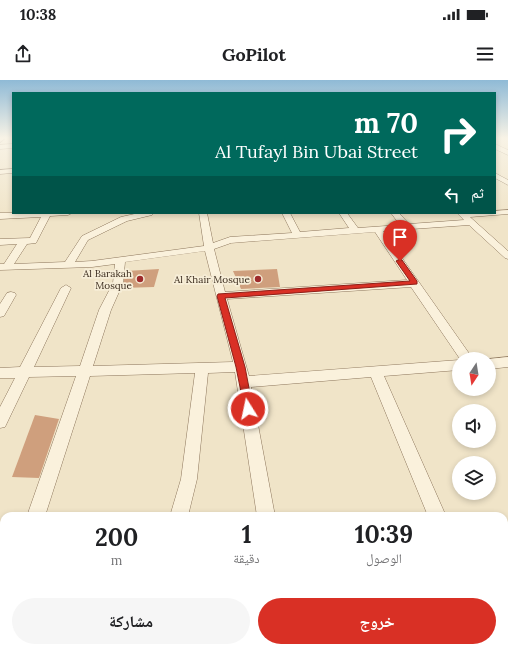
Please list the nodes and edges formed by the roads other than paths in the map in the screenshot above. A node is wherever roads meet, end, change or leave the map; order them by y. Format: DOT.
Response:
graph roads {
  1 [pos="12,171"];
  2 [pos="0,172"];
  3 [pos="496,176"];
  4 [pos="508,183"];
  5 [pos="508,212"];
  6 [pos="496,213"];
  7 [pos="47,214"];
  8 [pos="145,214"];
  9 [pos="203,214"];
  10 [pos="287,214"];
  11 [pos="344,214"];
  12 [pos="396,214"];
  13 [pos="462,214"];
  14 [pos="0,216"];
  15 [pos="471,222"];
  16 [pos="406,227"];
  17 [pos="378,229"];
  18 [pos="355,230"];
  19 [pos="297,234"];
  20 [pos="24,241"];
  21 [pos="0,242"];
  22 [pos="209,248"];
  23 [pos="508,256"];
  24 [pos="120,260"];
  25 [pos="68,265"];
  26 [pos="3,267"];
  27 [pos="415,283"];
  28 [pos="66,288"];
  29 [pos="12,295"];
  30 [pos="221,296"];
  31 [pos="0,313"];
  32 [pos="462,352"];
  33 [pos="508,362"];
  34 [pos="496,363"];
  35 [pos="452,366"];
  36 [pos="241,367"];
  37 [pos="202,368"];
  38 [pos="86,371"];
  39 [pos="375,371"];
  40 [pos="25,372"];
  41 [pos="0,373"];
  42 [pos="244,382"];
  43 [pos="0,422"];
  44 [pos="37,512"];
  45 [pos="180,512"];
  46 [pos="265,512"];
  47 [pos="435,512"];
  1 -- 2 [label="street"];
  3 -- 4 [label="street"];
  5 -- 6 [label="street"];
  7 -- 14 [label="street"];
  7 -- 20 [label="street"];
  8 -- 25 [label="street"];
  9 -- 22 [label="street"];
  10 -- 19 [label="street"];
  11 -- 18 [label="street"];
  12 -- 16 [label="street"];
  13 -- 15 [label="street"];
  15 -- 16 [label="street"];
  15 -- 23 [label="street"];
  16 -- 17 [label="street"];
  17 -- 18 [label="street"];
  17 -- 27 [label="street"];
  18 -- 19 [label="street"];
  19 -- 22 [label="street"];
  20 -- 21 [label="street"];
  20 -- 26 [label="street"];
  22 -- 24 [label="street"];
  22 -- 30 [label="street"];
  24 -- 25 [label="street"];
  24 -- 38 [label="street"];
  25 -- 26 [label="street"];
  27 -- 30 [label="street"];
  27 -- 32 [label="street"];
  28 -- 40 [label="street"];
  29 -- 31 [label="street"];
  30 -- 36 [label="street"];
  33 -- 34 [label="street"];
  35 -- 39 [label="street"];
  36 -- 37 [label="street"];
  36 -- 42 [label="street"];
  37 -- 38 [label="street"];
  37 -- 45 [label="street"];
  38 -- 40 [label="street"];
  38 -- 44 [label="street"];
  39 -- 42 [label="street"];
  39 -- 47 [label="street"];
  40 -- 41 [label="street"];
  40 -- 43 [label="street"];
  42 -- 46 [label="street"];
}
